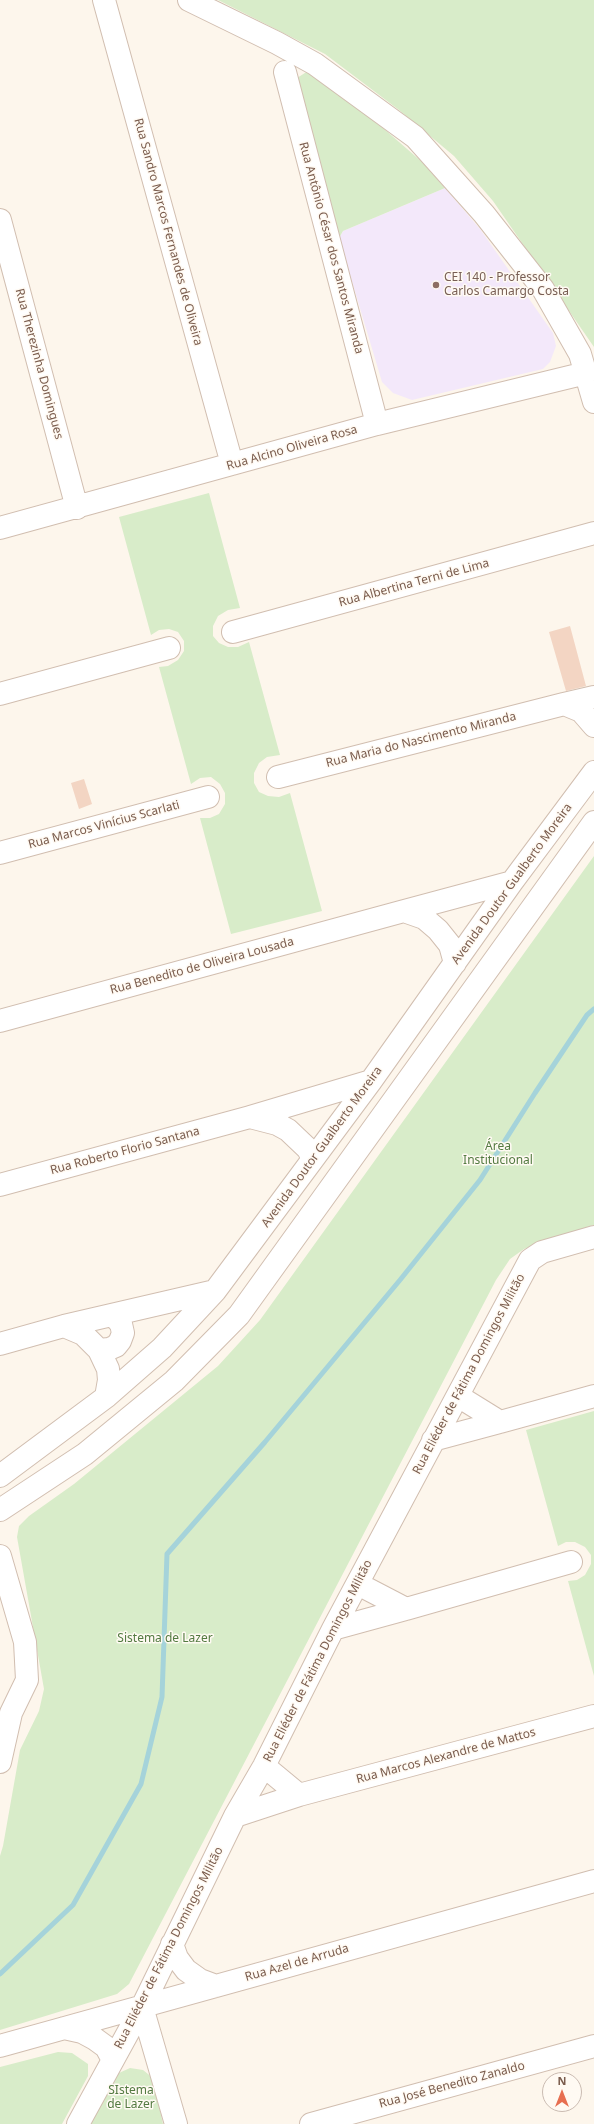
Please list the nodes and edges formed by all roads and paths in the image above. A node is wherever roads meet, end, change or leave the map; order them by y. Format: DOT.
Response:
graph roads {
  1 [pos="104,0"];
  2 [pos="189,0"];
  3 [pos="277,42"];
  4 [pos="298,54"];
  5 [pos="285,72"];
  6 [pos="0,220"];
  7 [pos="586,373"];
  8 [pos="594,402"];
  9 [pos="377,424"];
  10 [pos="232,464"];
  11 [pos="77,508"];
  12 [pos="0,528"];
  13 [pos="594,533"];
  14 [pos="233,632"];
  15 [pos="169,648"];
  16 [pos="0,694"];
  17 [pos="594,696"];
  18 [pos="564,704"];
  19 [pos="594,726"];
  20 [pos="594,772"];
  21 [pos="278,777"];
  22 [pos="208,797"];
  23 [pos="594,822"];
  24 [pos="0,853"];
  25 [pos="512,882"];
  26 [pos="404,911"];
  27 [pos="455,963"];
  28 [pos="0,1021"];
  29 [pos="371,1081"];
  30 [pos="250,1117"];
  31 [pos="313,1160"];
  32 [pos="0,1185"];
  33 [pos="594,1237"];
  34 [pos="215,1291"];
  35 [pos="113,1315"];
  36 [pos="64,1326"];
  37 [pos="0,1344"];
  38 [pos="99,1350"];
  39 [pos="458,1396"];
  40 [pos="594,1396"];
  41 [pos="106,1397"];
  42 [pos="500,1422"];
  43 [pos="433,1440"];
  44 [pos="0,1476"];
  45 [pos="0,1510"];
  46 [pos="0,1556"];
  47 [pos="572,1562"];
  48 [pos="358,1584"];
  49 [pos="406,1609"];
  50 [pos="333,1629"];
  51 [pos="6,1715"];
  52 [pos="594,1716"];
  53 [pos="1,1751"];
  54 [pos="264,1766"];
  55 [pos="298,1795"];
  56 [pos="235,1816"];
  57 [pos="594,1881"];
  58 [pos="172,1944"];
  59 [pos="216,1986"];
  60 [pos="142,2007"];
  61 [pos="64,2028"];
  62 [pos="0,2046"];
  63 [pos="594,2046"];
  64 [pos="113,2060"];
  65 [pos="78,2124"];
  66 [pos="176,2124"];
  67 [pos="311,2124"];
  1 -- 10 [label="street, Rua Sandro Marcos Fernandes de Oliveira"];
  2 -- 3 [label="street"];
  3 -- 4 [label="street"];
  3 -- 5 [label="street, Rua Antônio César dos Santos Miranda"];
  4 -- 5 [label="street"];
  4 -- 7 [label="street"];
  5 -- 9 [label="street, Rua Antônio César dos Santos Miranda"];
  6 -- 11 [label="street, Rua Therezinha Domingues"];
  7 -- 8 [label="street"];
  7 -- 9 [label="street, Rua Alcino Oliveira Rosa"];
  9 -- 10 [label="street, Rua Alcino Oliveira Rosa"];
  10 -- 11 [label="street, Rua Alcino Oliveira Rosa"];
  11 -- 12 [label="street, Rua Alcino Oliveira Rosa"];
  13 -- 14 [label="street, Rua Albertina Terni de Lima"];
  15 -- 16 [label="street"];
  17 -- 18 [label="street, Rua Maria do Nascimento Miranda"];
  18 -- 19 [label="street"];
  18 -- 21 [label="street, Rua Maria do Nascimento Miranda"];
  20 -- 25 [label="street, Avenida Doutor Gualberto Moreira"];
  22 -- 24 [label="street, Rua Marcos Vinícius Scarlati"];
  23 -- 45 [label="street"];
  25 -- 26 [label="street, Rua Benedito de Oliveira Lousada"];
  25 -- 27 [label="street, Avenida Doutor Gualberto Moreira"];
  26 -- 27 [label="street"];
  26 -- 28 [label="street, Rua Benedito de Oliveira Lousada"];
  27 -- 29 [label="street, Avenida Doutor Gualberto Moreira"];
  29 -- 30 [label="street, Rua Roberto Florio Santana"];
  29 -- 31 [label="street, Avenida Doutor Gualberto Moreira"];
  30 -- 31 [label="street, Rua Roberto Florio Santana"];
  30 -- 32 [label="street, Rua Roberto Florio Santana"];
  31 -- 34 [label="street, Avenida Doutor Gualberto Moreira"];
  33 -- 39 [label="street, Rua Eliéder de Fátima Domingos Militão"];
  34 -- 35 [label="street"];
  34 -- 41 [label="street, Avenida Doutor Gualberto Moreira"];
  35 -- 36 [label="street"];
  35 -- 38 [label="street"];
  36 -- 37 [label="street"];
  36 -- 38 [label="street"];
  38 -- 41 [label="street"];
  39 -- 42 [label="street"];
  39 -- 43 [label="street, Rua Eliéder de Fátima Domingos Militão"];
  40 -- 42 [label="street"];
  41 -- 44 [label="street, Avenida Doutor Gualberto Moreira"];
  42 -- 43 [label="street"];
  43 -- 48 [label="street, Rua Eliéder de Fátima Domingos Militão"];
  46 -- 51 [label="street"];
  47 -- 49 [label="street"];
  48 -- 49 [label="street"];
  48 -- 50 [label="street, Rua Eliéder de Fátima Domingos Militão"];
  49 -- 50 [label="street"];
  50 -- 54 [label="street, Rua Eliéder de Fátima Domingos Militão"];
  51 -- 53 [label="street"];
  52 -- 55 [label="street, Rua Marcos Alexandre de Mattos"];
  54 -- 55 [label="street"];
  54 -- 56 [label="street, Rua Eliéder de Fátima Domingos Militão"];
  55 -- 56 [label="street, Rua Marcos Alexandre de Mattos"];
  56 -- 58 [label="street, Rua Eliéder de Fátima Domingos Militão"];
  57 -- 59 [label="street, Rua Azel de Arruda"];
  58 -- 59 [label="street"];
  58 -- 60 [label="street, Rua Eliéder de Fátima Domingos Militão"];
  59 -- 60 [label="street, Rua Azel de Arruda"];
  60 -- 61 [label="street, Rua Azel de Arruda"];
  60 -- 64 [label="street, Rua Eliéder de Fátima Domingos Militão"];
  60 -- 66 [label="street"];
  61 -- 62 [label="street, Rua Azel de Arruda"];
  61 -- 64 [label="street"];
  63 -- 67 [label="street, Rua José Benedito Zanaldo"];
  64 -- 65 [label="street, Rua Eliéder de Fátima Domingos Militão"];
}
